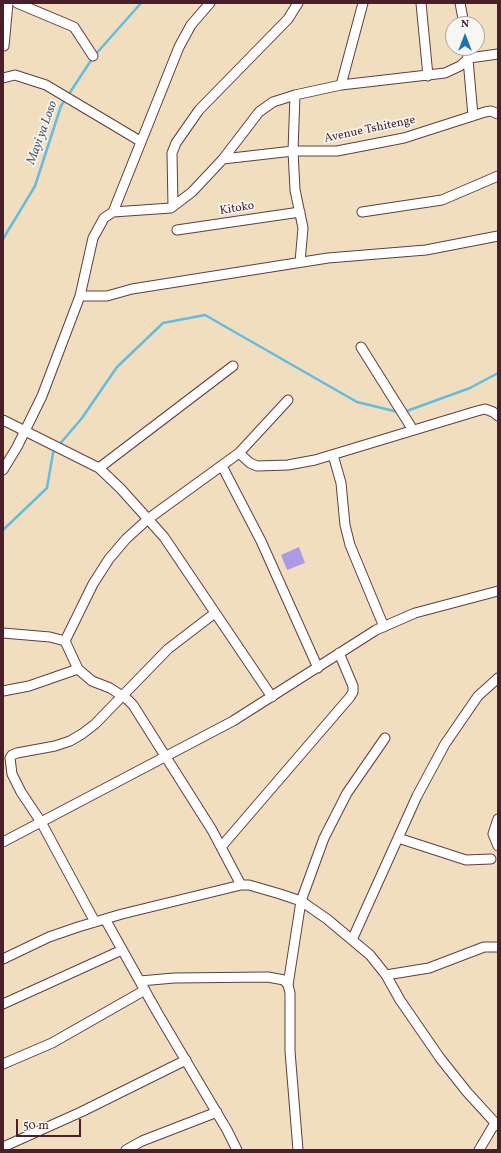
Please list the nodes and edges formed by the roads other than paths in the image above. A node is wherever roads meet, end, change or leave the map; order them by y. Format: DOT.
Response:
graph roads {
  1 [pos="8,3"];
  2 [pos="17,3"];
  3 [pos="210,3"];
  4 [pos="298,3"];
  5 [pos="363,3"];
  6 [pos="421,3"];
  7 [pos="460,3"];
  8 [pos="462,16"];
  9 [pos="4,46"];
  10 [pos="498,54"];
  11 [pos="93,56"];
  12 [pos="469,58"];
  13 [pos="428,76"];
  14 [pos="3,78"];
  15 [pos="342,85"];
  16 [pos="295,95"];
  17 [pos="498,114"];
  18 [pos="473,116"];
  19 [pos="140,141"];
  20 [pos="293,151"];
  21 [pos="222,159"];
  22 [pos="498,176"];
  23 [pos="173,206"];
  24 [pos="113,212"];
  25 [pos="300,212"];
  26 [pos="362,212"];
  27 [pos="177,230"];
  28 [pos="498,236"];
  29 [pos="300,262"];
  30 [pos="80,296"];
  31 [pos="361,347"];
  32 [pos="233,366"];
  33 [pos="288,400"];
  34 [pos="498,416"];
  35 [pos="3,420"];
  36 [pos="25,429"];
  37 [pos="413,430"];
  38 [pos="239,453"];
  39 [pos="333,455"];
  40 [pos="222,466"];
  41 [pos="99,468"];
  42 [pos="3,470"];
  43 [pos="148,519"];
  44 [pos="498,591"];
  45 [pos="215,613"];
  46 [pos="384,627"];
  47 [pos="3,633"];
  48 [pos="65,641"];
  49 [pos="339,653"];
  50 [pos="318,668"];
  51 [pos="78,669"];
  52 [pos="498,678"];
  53 [pos="3,691"];
  54 [pos="122,695"];
  55 [pos="272,697"];
  56 [pos="384,738"];
  57 [pos="165,757"];
  58 [pos="498,819"];
  59 [pos="41,822"];
  60 [pos="398,838"];
  61 [pos="3,842"];
  62 [pos="498,846"];
  63 [pos="221,847"];
  64 [pos="491,859"];
  65 [pos="241,885"];
  66 [pos="301,901"];
  67 [pos="105,919"];
  68 [pos="95,922"];
  69 [pos="352,940"];
  70 [pos="498,947"];
  71 [pos="122,950"];
  72 [pos="3,959"];
  73 [pos="386,975"];
  74 [pos="140,981"];
  75 [pos="288,985"];
  76 [pos="145,990"];
  77 [pos="3,1004"];
  78 [pos="186,1060"];
  79 [pos="3,1064"];
  80 [pos="217,1112"];
  81 [pos="497,1124"];
  82 [pos="3,1147"];
  83 [pos="126,1150"];
  84 [pos="237,1150"];
  85 [pos="298,1150"];
  86 [pos="479,1150"];
  1 -- 9 [label="street"];
  2 -- 11 [label="street"];
  3 -- 19 [label="street"];
  4 -- 23 [label="street"];
  5 -- 15 [label="street"];
  6 -- 13 [label="street"];
  7 -- 8 [label="street"];
  10 -- 12 [label="street"];
  12 -- 13 [label="street"];
  12 -- 18 [label="street"];
  13 -- 15 [label="street"];
  14 -- 19 [label="street"];
  15 -- 16 [label="street"];
  16 -- 20 [label="street"];
  16 -- 21 [label="street"];
  17 -- 18 [label="street, Avenue Tshitenge"];
  18 -- 20 [label="street, Avenue Tshitenge"];
  19 -- 24 [label="street"];
  20 -- 21 [label="street, Avenue Tshitenge"];
  20 -- 25 [label="street"];
  21 -- 23 [label="street"];
  22 -- 26 [label="street"];
  23 -- 24 [label="street"];
  24 -- 30 [label="street"];
  25 -- 27 [label="street, Kitoko"];
  25 -- 29 [label="street"];
  28 -- 29 [label="street"];
  29 -- 30 [label="street"];
  30 -- 36 [label="street"];
  31 -- 37 [label="street"];
  32 -- 41 [label="street"];
  33 -- 38 [label="street"];
  34 -- 37 [label="street"];
  35 -- 36 [label="street"];
  36 -- 41 [label="street"];
  36 -- 42 [label="street"];
  37 -- 39 [label="street"];
  38 -- 39 [label="street"];
  38 -- 40 [label="street"];
  39 -- 46 [label="street"];
  40 -- 43 [label="street"];
  40 -- 50 [label="street"];
  41 -- 43 [label="street"];
  43 -- 45 [label="street"];
  43 -- 48 [label="street"];
  44 -- 46 [label="street"];
  45 -- 54 [label="street"];
  45 -- 55 [label="street"];
  46 -- 49 [label="street"];
  47 -- 48 [label="street"];
  48 -- 51 [label="street"];
  49 -- 50 [label="street"];
  49 -- 63 [label="street"];
  50 -- 55 [label="street"];
  51 -- 53 [label="street"];
  51 -- 54 [label="street"];
  52 -- 60 [label="street"];
  54 -- 57 [label="street"];
  54 -- 59 [label="street"];
  55 -- 57 [label="street"];
  56 -- 66 [label="street"];
  57 -- 59 [label="street"];
  57 -- 63 [label="street"];
  58 -- 62 [label="street"];
  59 -- 61 [label="street"];
  59 -- 68 [label="street"];
  60 -- 64 [label="street"];
  60 -- 69 [label="street"];
  63 -- 65 [label="street"];
  65 -- 66 [label="street"];
  65 -- 67 [label="street"];
  66 -- 69 [label="street"];
  66 -- 75 [label="street"];
  67 -- 68 [label="street"];
  67 -- 71 [label="street"];
  68 -- 72 [label="street"];
  69 -- 73 [label="street"];
  70 -- 73 [label="street"];
  71 -- 74 [label="street"];
  71 -- 77 [label="street"];
  73 -- 81 [label="street"];
  74 -- 75 [label="street"];
  74 -- 76 [label="street"];
  75 -- 85 [label="street"];
  76 -- 78 [label="street"];
  76 -- 79 [label="street"];
  78 -- 80 [label="street"];
  78 -- 82 [label="street"];
  80 -- 83 [label="street"];
  80 -- 84 [label="street"];
  81 -- 86 [label="street"];
}
